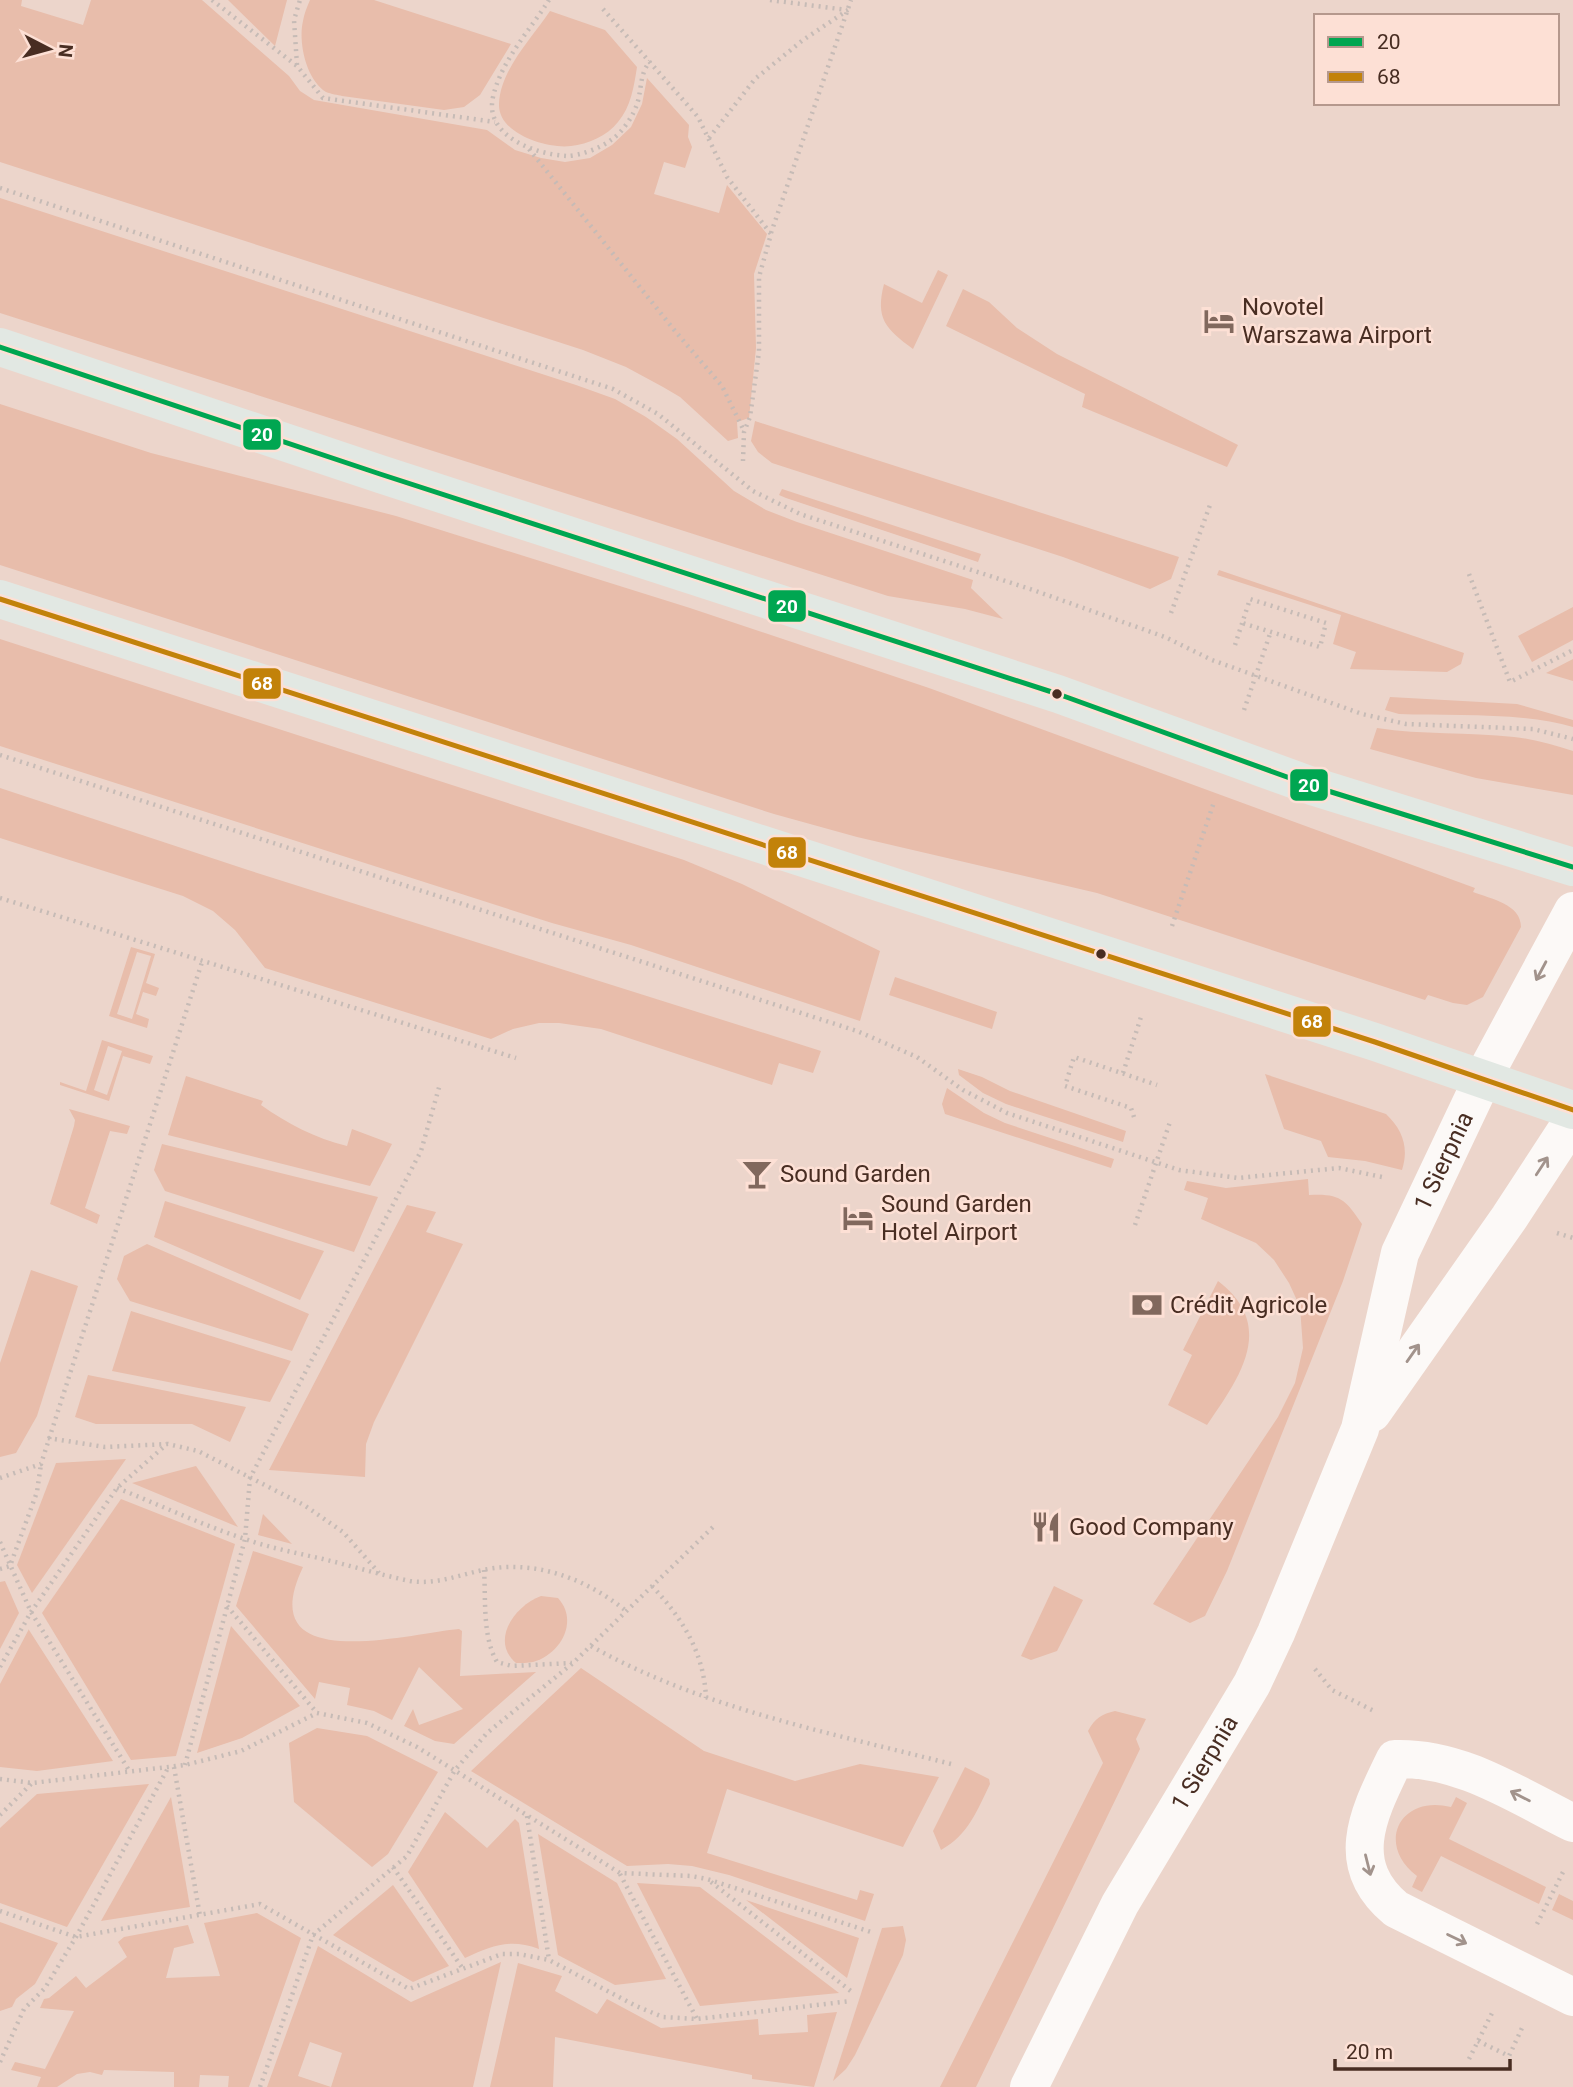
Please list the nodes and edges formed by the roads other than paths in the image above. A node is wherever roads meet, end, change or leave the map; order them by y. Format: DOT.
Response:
graph roads {
  1 [pos="0,347"];
  2 [pos="0,599"];
  3 [pos="1573,867"];
  4 [pos="1573,911"];
  5 [pos="1483,1078"];
  6 [pos="1573,1110"];
  7 [pos="1573,1120"];
  8 [pos="1360,1429"];
  9 [pos="1573,1823"];
  10 [pos="1573,1997"];
  11 [pos="1029,2087"];
  1 -- 3 [label="main road"];
  2 -- 5 [label="main road"];
  4 -- 5 [label="street, 1 Sierpnia, one-way"];
  5 -- 6 [label="main road"];
  5 -- 8 [label="street, 1 Sierpnia"];
  8 -- 7 [label="street, 1 Sierpnia, one-way"];
  8 -- 11 [label="street, 1 Sierpnia"];
  9 -- 10 [label="street, one-way"];
}
